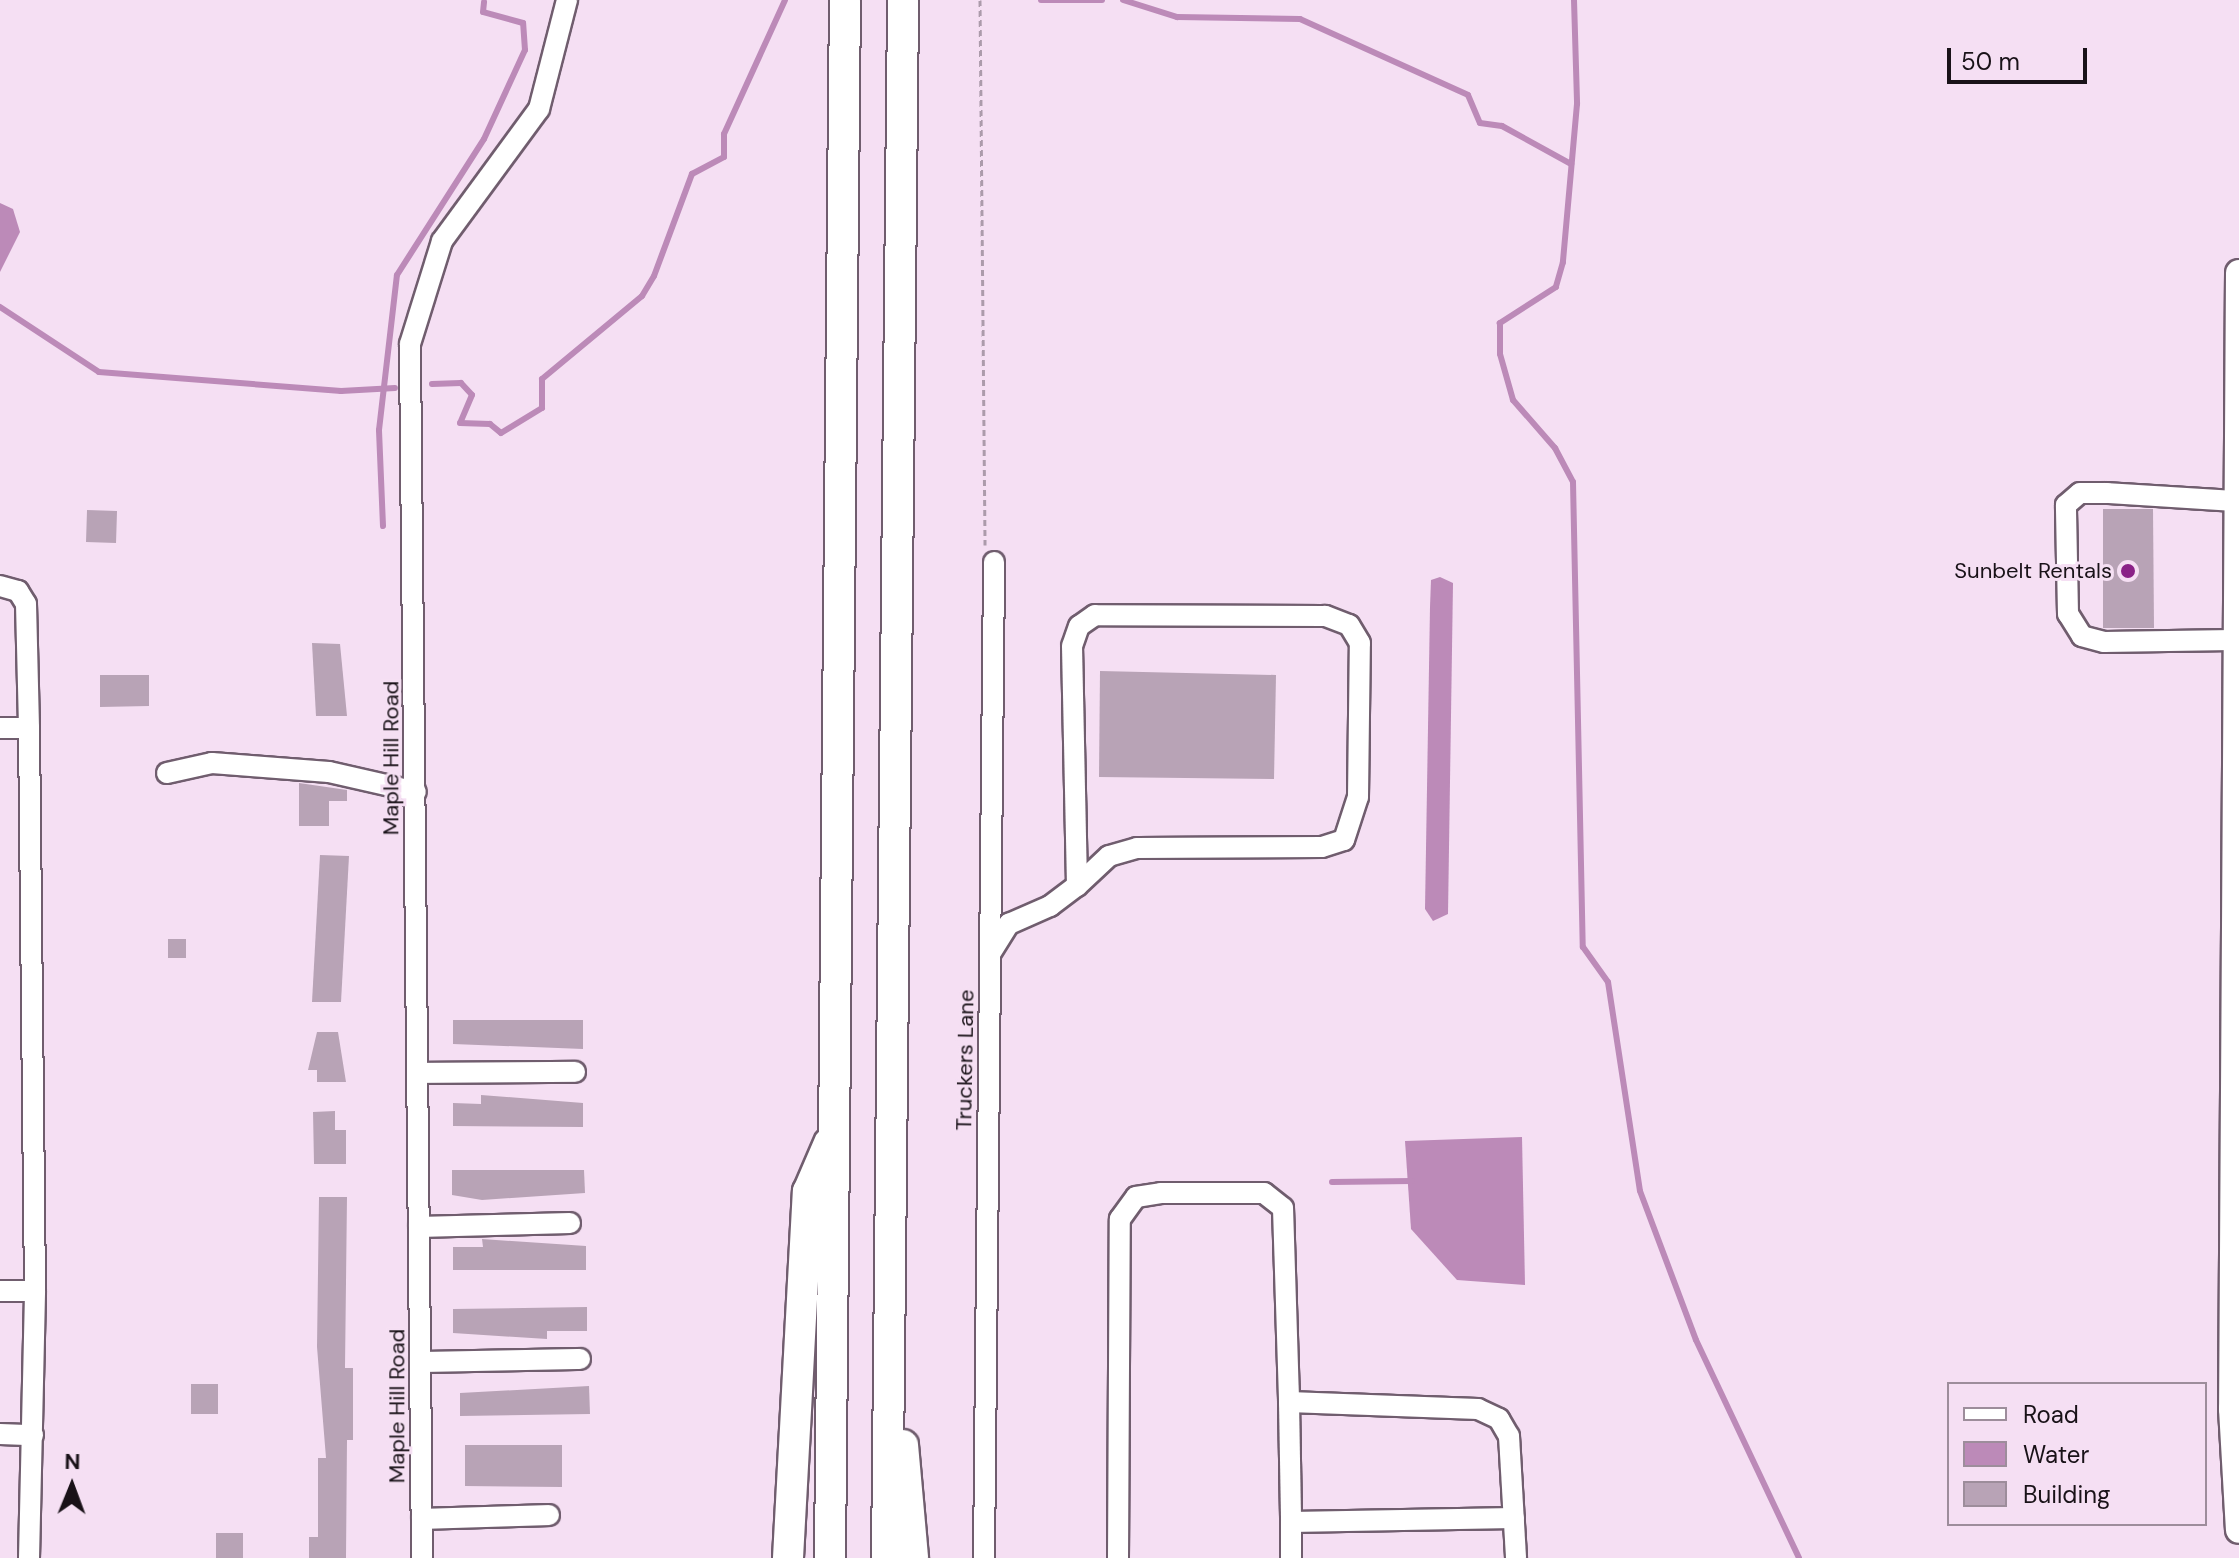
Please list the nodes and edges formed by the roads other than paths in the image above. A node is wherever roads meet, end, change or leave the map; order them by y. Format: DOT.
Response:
graph roads {
  1 [pos="567,0"];
  2 [pos="845,0"];
  3 [pos="903,0"];
  4 [pos="2239,273"];
  5 [pos="2233,501"];
  6 [pos="994,562"];
  7 [pos="0,586"];
  8 [pos="2235,648"];
  9 [pos="0,728"];
  10 [pos="29,728"];
  11 [pos="167,773"];
  12 [pos="2236,790"];
  13 [pos="416,792"];
  14 [pos="1077,886"];
  15 [pos="990,954"];
  16 [pos="2238,993"];
  17 [pos="575,1072"];
  18 [pos="418,1073"];
  19 [pos="834,1130"];
  20 [pos="570,1223"];
  21 [pos="419,1227"];
  22 [pos="0,1291"];
  23 [pos="35,1291"];
  24 [pos="890,1356"];
  25 [pos="580,1359"];
  26 [pos="420,1362"];
  27 [pos="2235,1365"];
  28 [pos="1289,1402"];
  29 [pos="0,1434"];
  30 [pos="33,1435"];
  31 [pos="2238,1495"];
  32 [pos="549,1515"];
  33 [pos="1514,1518"];
  34 [pos="422,1519"];
  35 [pos="1291,1522"];
  36 [pos="2239,1530"];
  37 [pos="29,1558"];
  38 [pos="422,1558"];
  39 [pos="788,1558"];
  40 [pos="830,1558"];
  41 [pos="887,1558"];
  42 [pos="913,1558"];
  43 [pos="984,1558"];
  44 [pos="1118,1558"];
  45 [pos="1291,1558"];
  46 [pos="1516,1558"];
  1 -- 13 [label="street, Maple Hill Road"];
  2 -- 19 [label="highway"];
  3 -- 24 [label="highway"];
  4 -- 5 [label="main road"];
  5 -- 8 [label="main road"];
  5 -- 8 [label="street"];
  6 -- 15 [label="street, Truckers Lane"];
  7 -- 10 [label="street"];
  8 -- 12 [label="main road"];
  9 -- 10 [label="street"];
  10 -- 23 [label="street"];
  11 -- 13 [label="street"];
  12 -- 16 [label="main road"];
  13 -- 18 [label="street, Maple Hill Road"];
  14 -- 14 [label="street"];
  14 -- 15 [label="street"];
  15 -- 43 [label="street, Truckers Lane"];
  16 -- 27 [label="main road"];
  17 -- 18 [label="street"];
  18 -- 21 [label="street, Maple Hill Road"];
  19 -- 39 [label="highway"];
  19 -- 40 [label="highway"];
  20 -- 21 [label="street"];
  21 -- 26 [label="street, Maple Hill Road"];
  22 -- 23 [label="street"];
  23 -- 30 [label="street"];
  24 -- 41 [label="highway"];
  24 -- 42 [label="highway"];
  25 -- 26 [label="street"];
  26 -- 34 [label="street, Maple Hill Road"];
  27 -- 31 [label="main road"];
  28 -- 33 [label="street"];
  28 -- 35 [label="street"];
  28 -- 44 [label="street"];
  29 -- 30 [label="street"];
  30 -- 37 [label="street"];
  31 -- 36 [label="main road"];
  32 -- 34 [label="street"];
  33 -- 35 [label="street"];
  33 -- 46 [label="street"];
  34 -- 38 [label="street, Maple Hill Road"];
  35 -- 45 [label="street"];
}
